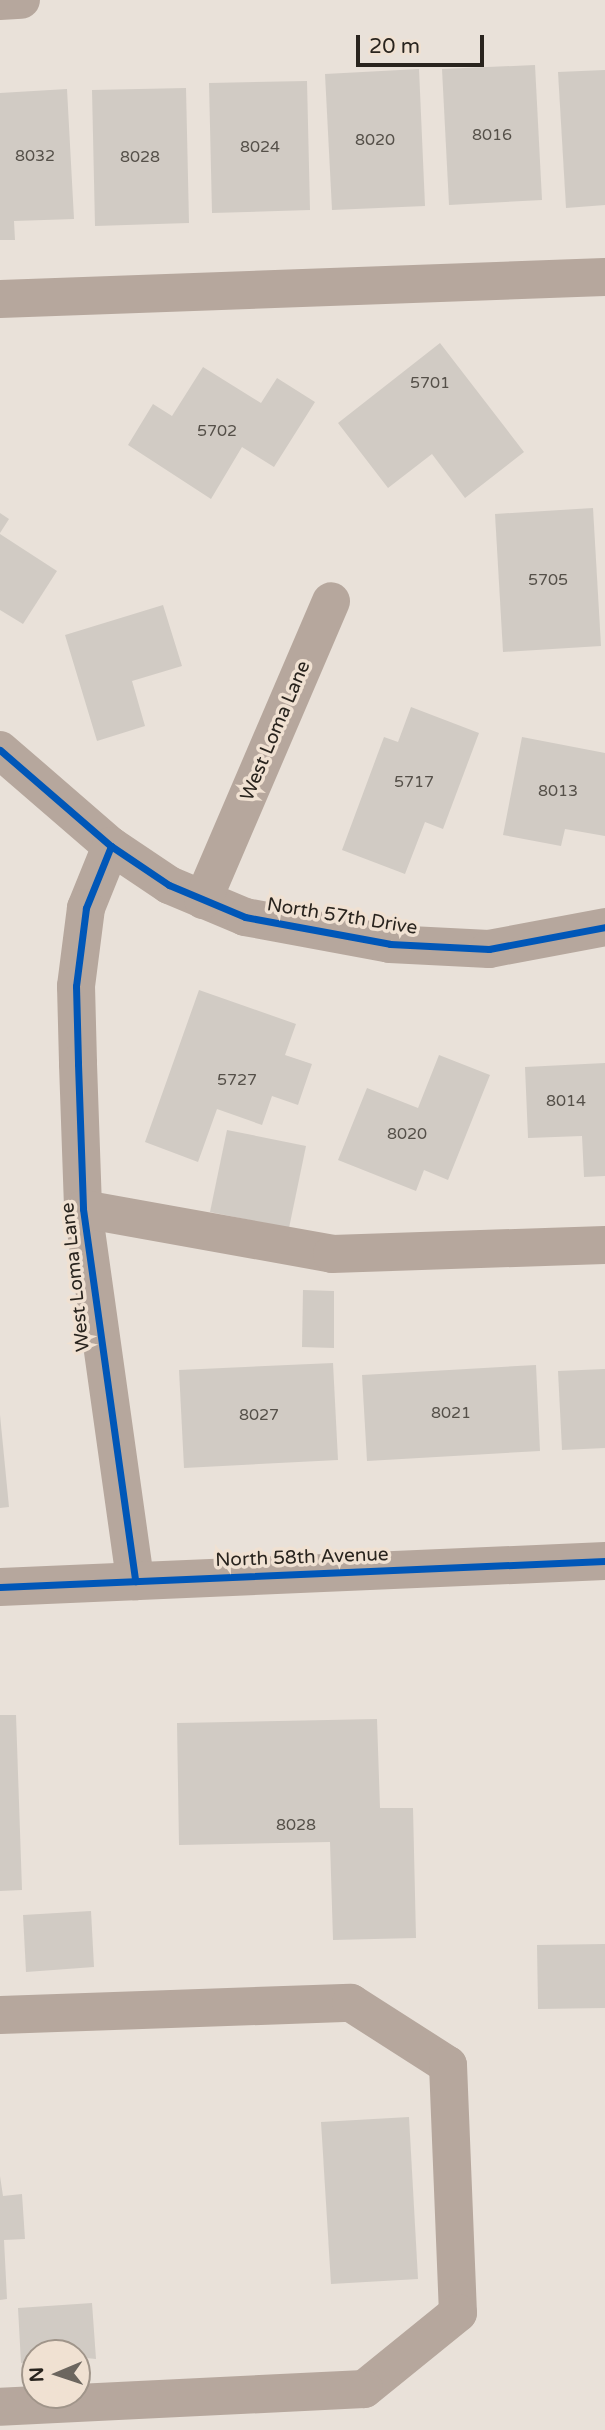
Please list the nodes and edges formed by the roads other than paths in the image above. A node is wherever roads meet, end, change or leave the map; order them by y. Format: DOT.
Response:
graph roads {
  1 [pos="21,0"];
  2 [pos="0,1"];
  3 [pos="605,277"];
  4 [pos="0,299"];
  5 [pos="331,601"];
  6 [pos="0,750"];
  7 [pos="111,846"];
  8 [pos="203,900"];
  9 [pos="605,927"];
  10 [pos="83,1209"];
  11 [pos="605,1245"];
  12 [pos="605,1561"];
  13 [pos="135,1581"];
  14 [pos="0,1587"];
  15 [pos="0,2015"];
  16 [pos="0,2407"];
  1 -- 2 [label="street"];
  3 -- 4 [label="street"];
  5 -- 8 [label="street, West Loma Lane"];
  6 -- 7 [label="street, North 57th Drive"];
  7 -- 8 [label="street, North 57th Drive"];
  7 -- 10 [label="street, West Loma Lane"];
  8 -- 9 [label="street, North 57th Drive"];
  10 -- 11 [label="street"];
  10 -- 13 [label="street, West Loma Lane"];
  12 -- 13 [label="street, North 58th Avenue"];
  13 -- 14 [label="street, North 58th Avenue"];
  15 -- 16 [label="street"];
}
